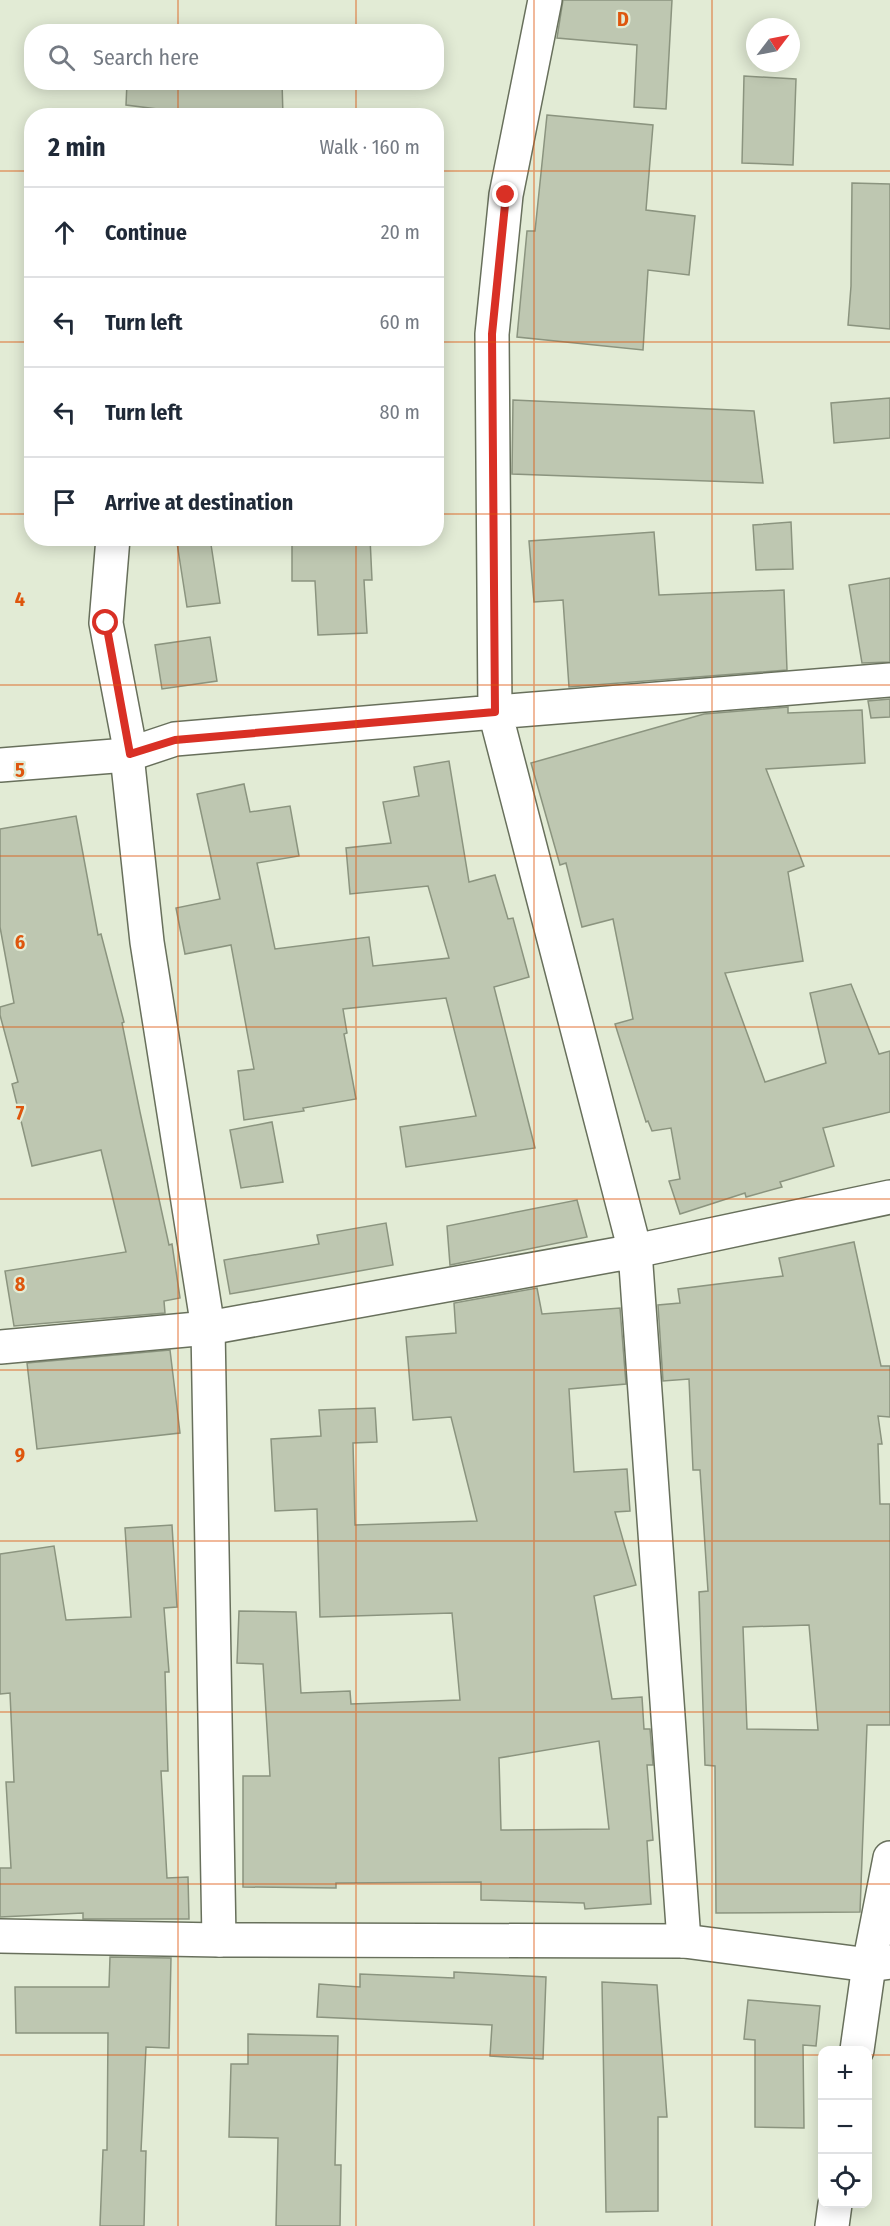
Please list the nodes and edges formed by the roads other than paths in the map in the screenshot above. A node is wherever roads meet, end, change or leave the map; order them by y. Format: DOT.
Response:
graph roads {
  1 [pos="545,0"];
  2 [pos="112,546"];
  3 [pos="890,680"];
  4 [pos="495,712"];
  5 [pos="129,754"];
  6 [pos="0,765"];
  7 [pos="890,1197"];
  8 [pos="635,1251"];
  9 [pos="208,1328"];
  10 [pos="0,1347"];
  11 [pos="890,1858"];
  12 [pos="0,1936"];
  13 [pos="219,1940"];
  14 [pos="684,1941"];
  15 [pos="879,1964"];
  16 [pos="858,2046"];
  17 [pos="834,2208"];
  18 [pos="832,2226"];
  1 -- 4 [label="street"];
  2 -- 5 [label="street"];
  3 -- 4 [label="street"];
  4 -- 5 [label="street"];
  4 -- 8 [label="street"];
  5 -- 6 [label="street"];
  5 -- 9 [label="street"];
  7 -- 8 [label="street"];
  8 -- 9 [label="street"];
  8 -- 14 [label="street"];
  9 -- 10 [label="street"];
  9 -- 13 [label="street"];
  11 -- 15 [label="street"];
  12 -- 13 [label="street"];
  13 -- 14 [label="street"];
  14 -- 15 [label="street"];
  15 -- 16 [label="street"];
  17 -- 18 [label="street"];
}
